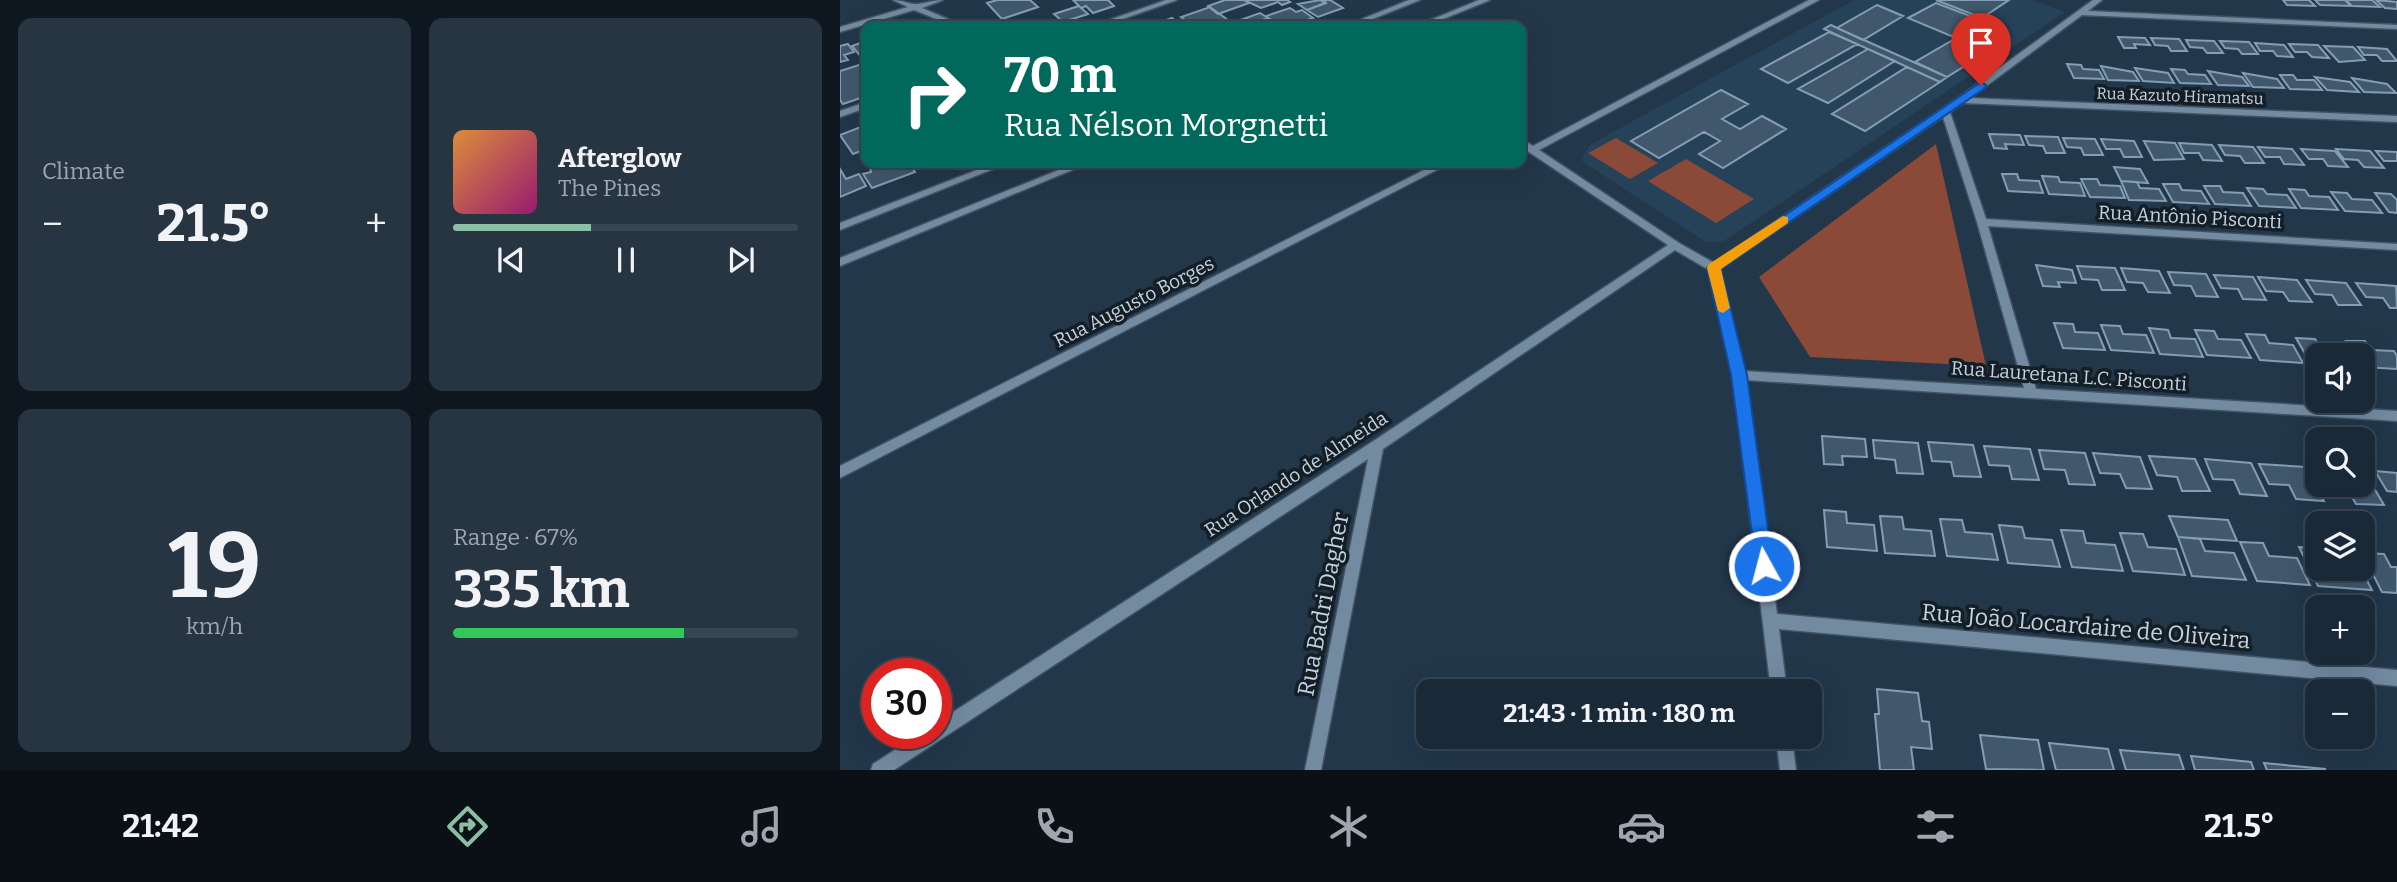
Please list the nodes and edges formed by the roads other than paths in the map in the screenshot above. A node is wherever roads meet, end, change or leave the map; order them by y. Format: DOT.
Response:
graph roads {
  1 [pos="897,0"];
  2 [pos="939,0"];
  3 [pos="1173,0"];
  4 [pos="1416,0"];
  5 [pos="1486,0"];
  6 [pos="1815,0"];
  7 [pos="2098,0"];
  8 [pos="915,7"];
  9 [pos="2078,13"];
  10 [pos="869,21"];
  11 [pos="948,21"];
  12 [pos="1111,21"];
  13 [pos="1364,21"];
  14 [pos="1433,21"];
  15 [pos="861,24"];
  16 [pos="2397,27"];
  17 [pos="840,30"];
  18 [pos="1961,100"];
  19 [pos="861,107"];
  20 [pos="1945,110"];
  21 [pos="840,114"];
  22 [pos="2397,119"];
  23 [pos="1526,146"];
  24 [pos="990,168"];
  25 [pos="1072,168"];
  26 [pos="1434,168"];
  27 [pos="1982,222"];
  28 [pos="840,227"];
  29 [pos="1675,245"];
  30 [pos="2397,247"];
  31 [pos="840,262"];
  32 [pos="1714,268"];
  33 [pos="1739,375"];
  34 [pos="2031,392"];
  35 [pos="2397,416"];
  36 [pos="1377,446"];
  37 [pos="840,472"];
  38 [pos="1771,621"];
  39 [pos="2397,678"];
  40 [pos="1778,679"];
  41 [pos="952,723"];
  42 [pos="911,749"];
  43 [pos="1785,749"];
  44 [pos="879,770"];
  45 [pos="1313,770"];
  46 [pos="1788,770"];
  1 -- 8 [label="street"];
  2 -- 8 [label="street"];
  3 -- 12 [label="street"];
  4 -- 13 [label="street"];
  5 -- 14 [label="street"];
  6 -- 23 [label="street"];
  7 -- 9 [label="street"];
  8 -- 10 [label="street"];
  8 -- 11 [label="street"];
  9 -- 16 [label="street"];
  9 -- 18 [label="street"];
  15 -- 17 [label="street"];
  18 -- 20 [label="street"];
  18 -- 22 [label="street, Rua Kazuto Hiramatsu"];
  19 -- 21 [label="street"];
  20 -- 27 [label="street"];
  20 -- 32 [label="street"];
  23 -- 29 [label="street"];
  24 -- 28 [label="street"];
  25 -- 31 [label="street"];
  26 -- 37 [label="street, Rua Augusto Borges"];
  27 -- 30 [label="street, Rua Antônio Pisconti"];
  27 -- 34 [label="street"];
  29 -- 32 [label="street"];
  29 -- 36 [label="street, Rua Orlando de Almeida"];
  32 -- 33 [label="street"];
  33 -- 34 [label="street, Rua Lauretana L.C. Pisconti"];
  33 -- 38 [label="street"];
  34 -- 35 [label="street, Rua Lauretana L.C. Pisconti"];
  36 -- 41 [label="street, Rua Orlando de Almeida"];
  36 -- 45 [label="street, Rua Badri Dagher"];
  38 -- 39 [label="street, Rua João Locardaire de Oliveira"];
  38 -- 40 [label="street"];
  42 -- 44 [label="street, Rua Orlando de Almeida"];
  43 -- 46 [label="street"];
}
